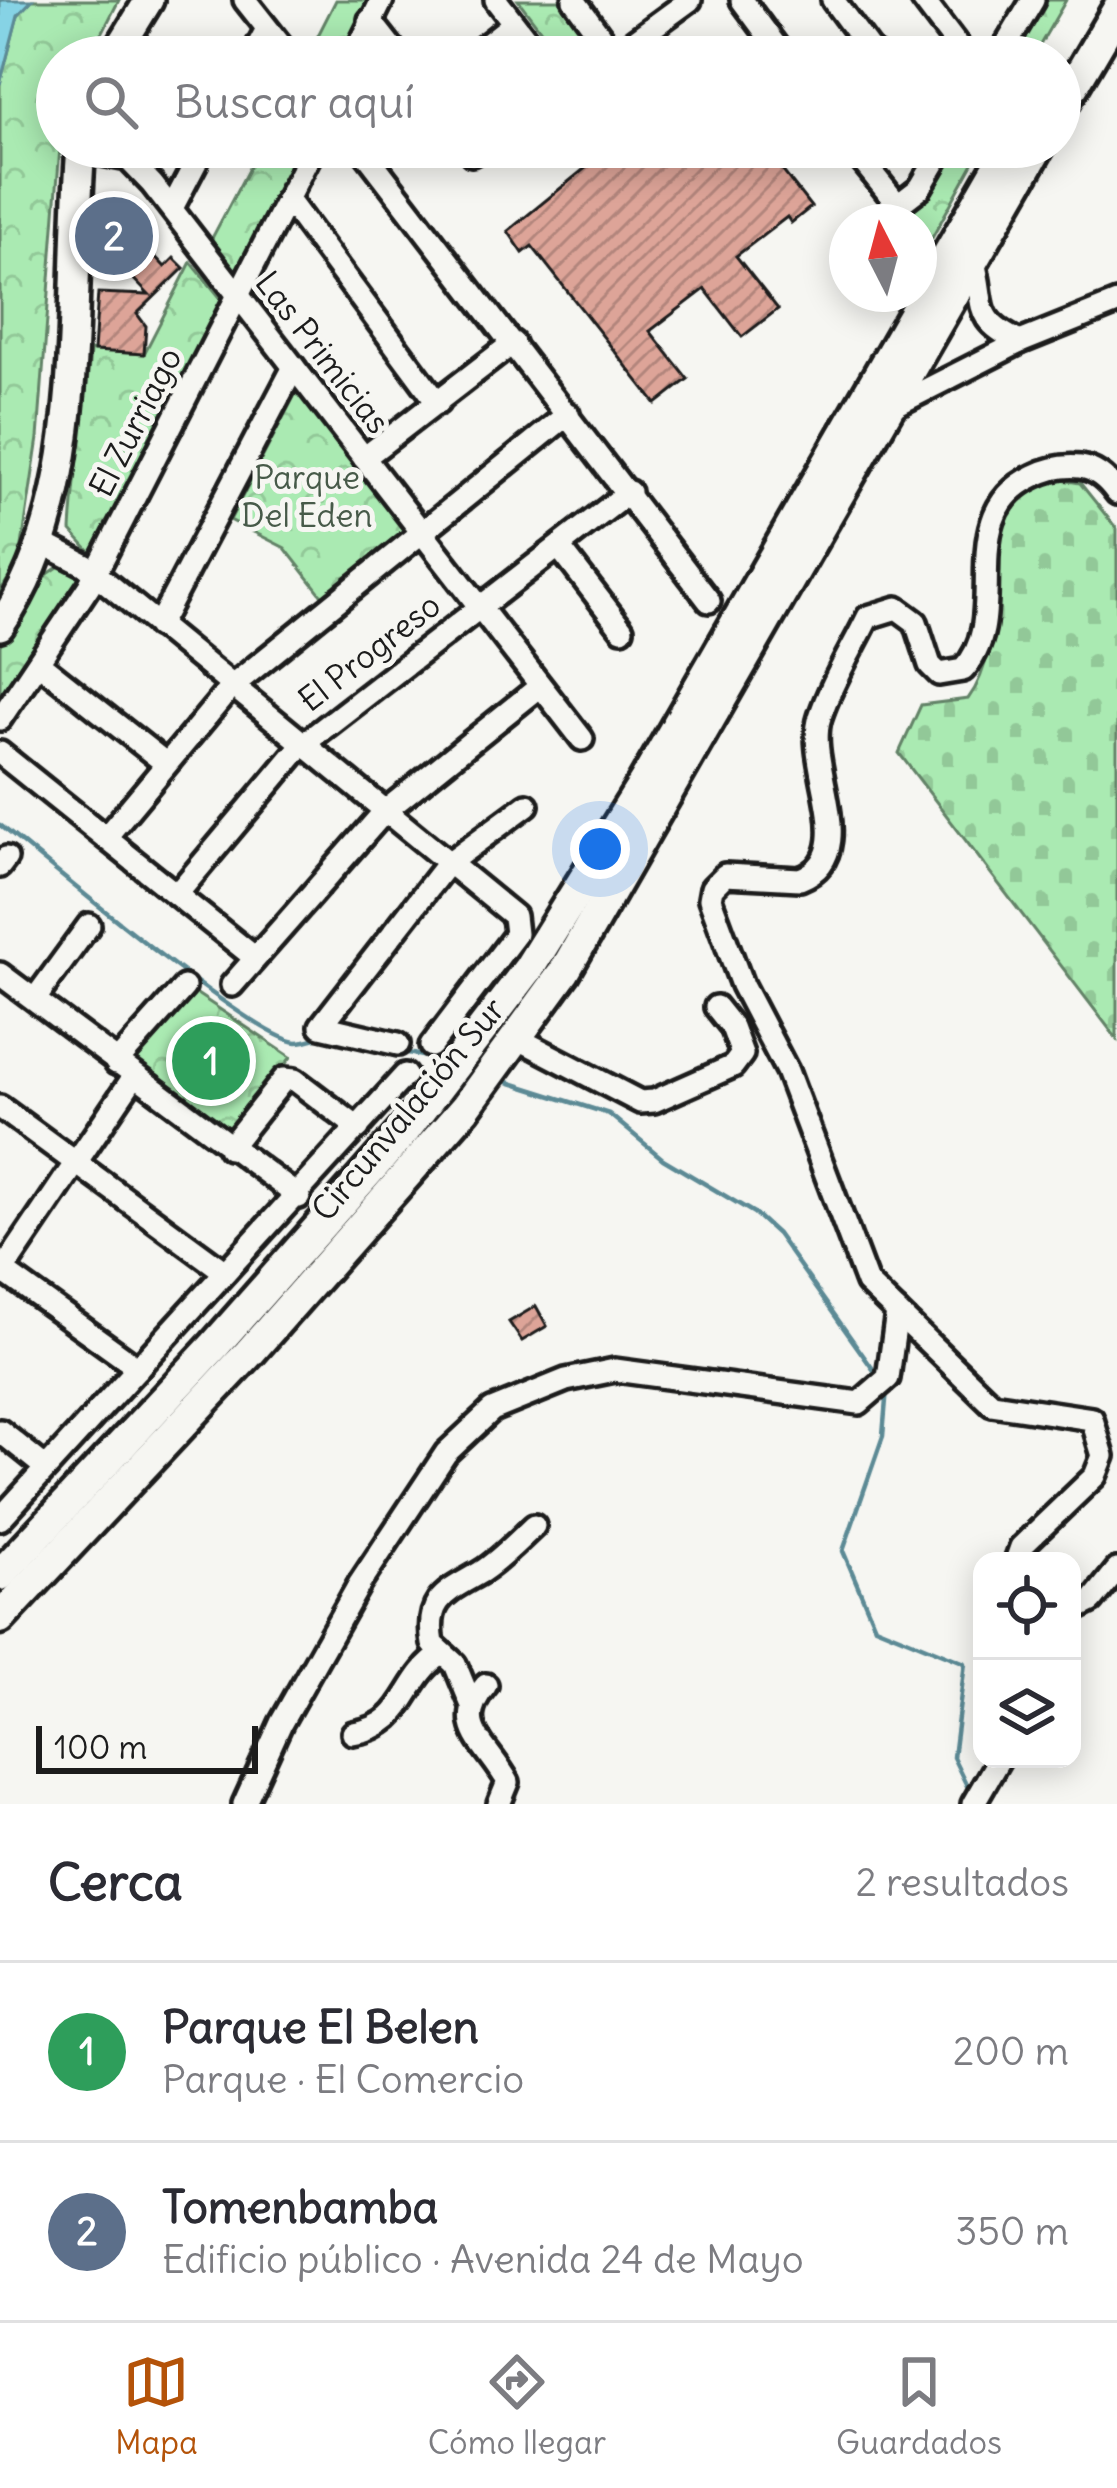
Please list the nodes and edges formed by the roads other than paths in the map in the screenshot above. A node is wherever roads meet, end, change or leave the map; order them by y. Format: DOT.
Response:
graph roads {
  1 [pos="149,0"];
  2 [pos="245,0"];
  3 [pos="496,0"];
  4 [pos="574,0"];
  5 [pos="742,0"];
  6 [pos="833,0"];
  7 [pos="923,0"];
  8 [pos="680,3"];
  9 [pos="1024,5"];
  10 [pos="1117,11"];
  11 [pos="513,25"];
  12 [pos="267,29"];
  13 [pos="127,36"];
  14 [pos="263,36"];
  15 [pos="273,36"];
  16 [pos="499,36"];
  17 [pos="522,36"];
  18 [pos="599,36"];
  19 [pos="638,36"];
  20 [pos="769,36"];
  21 [pos="860,36"];
  22 [pos="950,36"];
  23 [pos="1009,36"];
  24 [pos="1081,69"];
  25 [pos="80,168"];
  26 [pos="136,168"];
  27 [pos="193,168"];
  28 [pos="304,168"];
  29 [pos="377,168"];
  30 [pos="868,168"];
  31 [pos="930,168"];
  32 [pos="998,168"];
  33 [pos="1026,168"];
  34 [pos="288,200"];
  35 [pos="172,208"];
  36 [pos="974,262"];
  37 [pos="238,295"];
  38 [pos="1117,303"];
  39 [pos="1020,342"];
  40 [pos="513,343"];
  41 [pos="294,367"];
  42 [pos="438,404"];
  43 [pos="568,414"];
  44 [pos="876,430"];
  45 [pos="364,458"];
  46 [pos="1117,461"];
  47 [pos="1088,468"];
  48 [pos="629,493"];
  49 [pos="1117,494"];
  50 [pos="419,532"];
  51 [pos="44,544"];
  52 [pos="559,547"];
  53 [pos="95,573"];
  54 [pos="709,601"];
  55 [pos="479,609"];
  56 [pos="0,626"];
  57 [pos="158,626"];
  58 [pos="622,629"];
  59 [pos="40,664"];
  60 [pos="231,687"];
  61 [pos="538,688"];
  62 [pos="0,719"];
  63 [pos="582,739"];
  64 [pos="302,746"];
  65 [pos="0,753"];
  66 [pos="164,762"];
  67 [pos="527,805"];
  68 [pos="384,812"];
  69 [pos="106,837"];
  70 [pos="447,864"];
  71 [pos="178,894"];
  72 [pos="89,925"];
  73 [pos="523,935"];
  74 [pos="254,957"];
  75 [pos="0,974"];
  76 [pos="232,985"];
  77 [pos="184,986"];
  78 [pos="35,999"];
  79 [pos="716,1007"];
  80 [pos="517,1038"];
  81 [pos="398,1044"];
  82 [pos="430,1046"];
  83 [pos="124,1071"];
  84 [pos="405,1075"];
  85 [pos="0,1107"];
  86 [pos="358,1128"];
  87 [pos="230,1148"];
  88 [pos="73,1162"];
  89 [pos="298,1198"];
  90 [pos="9,1238"];
  91 [pos="225,1272"];
  92 [pos="2,1273"];
  93 [pos="897,1312"];
  94 [pos="138,1368"];
  95 [pos="0,1431"];
  96 [pos="46,1468"];
  97 [pos="0,1520"];
  98 [pos="534,1526"];
  99 [pos="1019,1552"];
  100 [pos="1117,1570"];
  101 [pos="0,1575"];
  102 [pos="1081,1606"];
  103 [pos="0,1618"];
  104 [pos="442,1654"];
  105 [pos="486,1685"];
  106 [pos="470,1703"];
  107 [pos="353,1733"];
  108 [pos="994,1768"];
  109 [pos="244,1804"];
  110 [pos="499,1804"];
  111 [pos="973,1804"];
  1 -- 13 [label="main road"];
  2 -- 12 [label="street"];
  3 -- 11 [label="street"];
  4 -- 18 [label="street"];
  5 -- 20 [label="street"];
  6 -- 21 [label="street"];
  7 -- 22 [label="street"];
  8 -- 19 [label="street"];
  9 -- 23 [label="street"];
  10 -- 24 [label="highway"];
  11 -- 16 [label="street"];
  11 -- 17 [label="street"];
  12 -- 14 [label="street"];
  12 -- 15 [label="street"];
  25 -- 51 [label="main road"];
  26 -- 35 [label="street, Las Primicias"];
  27 -- 35 [label="street"];
  28 -- 34 [label="street, El Zurriago"];
  29 -- 40 [label="street"];
  30 -- 31 [label="street"];
  32 -- 73 [label="highway, Circunvalación Sur"];
  33 -- 36 [label="highway, Circunvalación Sur"];
  34 -- 37 [label="street, El Zurriago"];
  34 -- 42 [label="street"];
  35 -- 37 [label="street, Las Primicias"];
  36 -- 39 [label="street"];
  36 -- 44 [label="highway, Circunvalación Sur"];
  37 -- 41 [label="street, Las Primicias"];
  37 -- 53 [label="street, El Zurriago"];
  38 -- 39 [label="street"];
  39 -- 44 [label="street"];
  40 -- 42 [label="street"];
  40 -- 43 [label="street"];
  41 -- 45 [label="street, Las Primicias"];
  41 -- 57 [label="street"];
  42 -- 45 [label="street"];
  43 -- 48 [label="street"];
  43 -- 50 [label="street"];
  44 -- 80 [label="highway, Circunvalación Sur"];
  45 -- 50 [label="street, Las Primicias"];
  46 -- 47 [label="street"];
  47 -- 49 [label="street"];
  47 -- 93 [label="street"];
  48 -- 52 [label="street, El Progreso"];
  48 -- 54 [label="street"];
  50 -- 55 [label="street, Las Primicias"];
  50 -- 60 [label="street"];
  51 -- 53 [label="street"];
  51 -- 56 [label="main road"];
  52 -- 55 [label="street, El Progreso"];
  52 -- 58 [label="street"];
  53 -- 57 [label="street"];
  53 -- 59 [label="street, El Zurriago"];
  55 -- 61 [label="street, Las Primicias"];
  55 -- 64 [label="street, El Progreso"];
  57 -- 60 [label="street"];
  59 -- 62 [label="street, El Zurriago"];
  59 -- 66 [label="street"];
  60 -- 64 [label="street"];
  60 -- 66 [label="street"];
  61 -- 63 [label="street, Las Primicias"];
  61 -- 68 [label="street"];
  64 -- 68 [label="street"];
  64 -- 71 [label="street, El Progreso"];
  65 -- 69 [label="street"];
  66 -- 69 [label="street"];
  67 -- 70 [label="street"];
  68 -- 70 [label="street"];
  68 -- 74 [label="street"];
  69 -- 71 [label="street"];
  70 -- 73 [label="street"];
  70 -- 81 [label="street"];
  71 -- 74 [label="street"];
  72 -- 78 [label="street"];
  73 -- 82 [label="street"];
  73 -- 101 [label="highway, Circunvalación Sur"];
  74 -- 76 [label="street"];
  75 -- 78 [label="street"];
  77 -- 83 [label="street"];
  78 -- 83 [label="street"];
  79 -- 80 [label="street"];
  80 -- 103 [label="highway, Circunvalación Sur"];
  83 -- 87 [label="street"];
  83 -- 88 [label="street"];
  84 -- 86 [label="street"];
  85 -- 88 [label="street"];
  86 -- 87 [label="street"];
  86 -- 89 [label="street"];
  87 -- 89 [label="street"];
  88 -- 90 [label="street"];
  88 -- 91 [label="street"];
  89 -- 91 [label="street"];
  90 -- 92 [label="street"];
  91 -- 94 [label="street"];
  92 -- 94 [label="street"];
  93 -- 99 [label="street"];
  93 -- 109 [label="street"];
  94 -- 96 [label="street"];
  95 -- 96 [label="street"];
  96 -- 97 [label="street"];
  98 -- 104 [label="street"];
  100 -- 102 [label="street"];
  104 -- 106 [label="street"];
  104 -- 107 [label="street"];
  105 -- 106 [label="street"];
  106 -- 110 [label="street"];
  108 -- 111 [label="street"];
}
